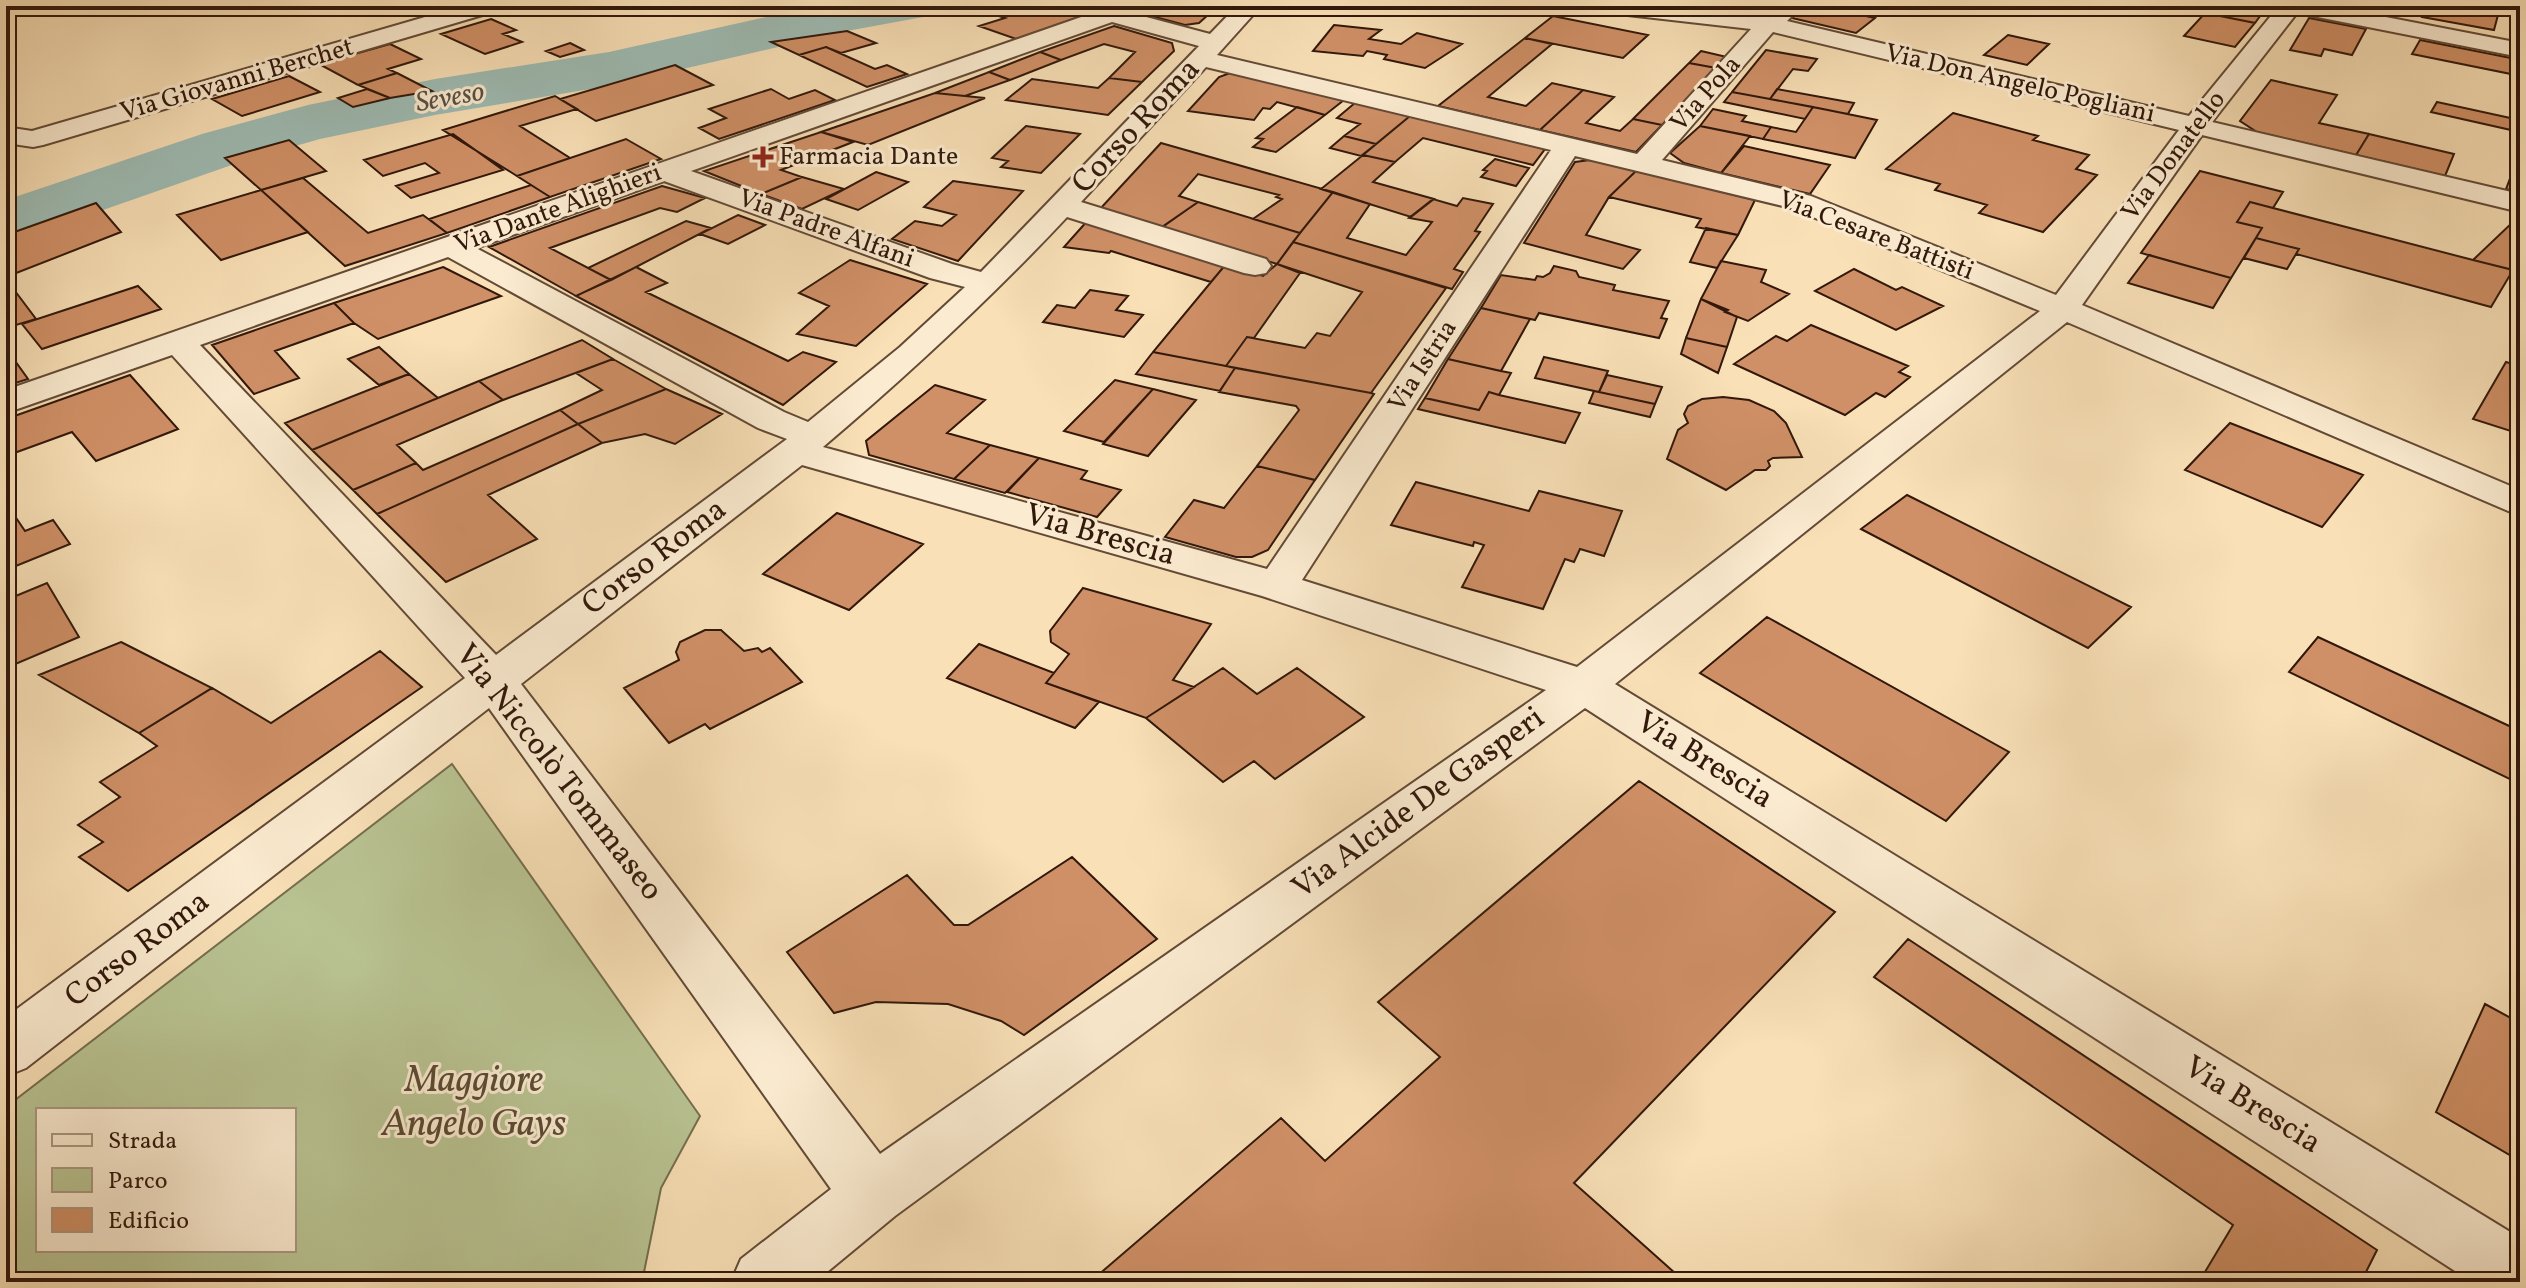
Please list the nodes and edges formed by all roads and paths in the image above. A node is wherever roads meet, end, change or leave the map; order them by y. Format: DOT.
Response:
graph roads {
  1 [pos="16,6"];
  2 [pos="488,6"];
  3 [pos="1078,6"];
  4 [pos="1250,6"];
  5 [pos="1610,6"];
  6 [pos="1793,6"];
  7 [pos="2292,6"];
  8 [pos="6,9"];
  9 [pos="1110,15"];
  10 [pos="1768,24"];
  11 [pos="2520,50"];
  12 [pos="1209,51"];
  13 [pos="2196,125"];
  14 [pos="19,137"];
  15 [pos="1568,146"];
  16 [pos="1644,164"];
  17 [pos="664,171"];
  18 [pos="2520,203"];
  19 [pos="1063,206"];
  20 [pos="452,247"];
  21 [pos="1255,266"];
  22 [pos="988,283"];
  23 [pos="2062,310"];
  24 [pos="178,342"];
  25 [pos="6,402"];
  26 [pos="804,443"];
  27 [pos="2520,504"];
  28 [pos="1277,586"];
  29 [pos="494,681"];
  30 [pos="1582,685"];
  31 [pos="6,1050"];
  32 [pos="873,1195"];
  33 [pos="2520,1275"];
  34 [pos="764,1282"];
  1 -- 8 [label="street"];
  2 -- 14 [label="street, Via Giovanni Berchet"];
  3 -- 9 [label="street, Via Cesare Battisti"];
  4 -- 12 [label="street, Corso Roma"];
  5 -- 10 [label="street, Via Don Angelo Pogliani"];
  6 -- 10 [label="street, Via Pola"];
  7 -- 11 [label="street"];
  7 -- 13 [label="street, Via Donatello"];
  9 -- 12 [label="street, Via Cesare Battisti"];
  9 -- 17 [label="street, Via Dante Alighieri"];
  10 -- 13 [label="street, Via Don Angelo Pogliani"];
  10 -- 16 [label="street, Via Pola"];
  12 -- 15 [label="street, Via Cesare Battisti"];
  12 -- 19 [label="street, Corso Roma"];
  13 -- 18 [label="street, Via Don Angelo Pogliani"];
  13 -- 23 [label="street, Via Donatello"];
  15 -- 16 [label="street, Via Cesare Battisti"];
  15 -- 28 [label="street, Via Istria"];
  16 -- 23 [label="street, Via Cesare Battisti"];
  17 -- 20 [label="street, Via Dante Alighieri"];
  17 -- 22 [label="street, Via Padre Alfani"];
  19 -- 21 [label="street"];
  19 -- 22 [label="street, Corso Roma"];
  20 -- 24 [label="street, Via Dante Alighieri"];
  20 -- 26 [label="street, Via Brescia"];
  22 -- 26 [label="street, Corso Roma"];
  23 -- 27 [label="street, Via Cesare Battisti"];
  23 -- 30 [label="street, Via Alcide De Gasperi"];
  24 -- 25 [label="street, Via Dante Alighieri"];
  24 -- 29 [label="street, Via Niccolò Tommaseo"];
  26 -- 28 [label="street, Via Brescia"];
  26 -- 29 [label="street, Corso Roma"];
  28 -- 30 [label="street, Via Brescia"];
  29 -- 31 [label="street, Corso Roma"];
  29 -- 32 [label="street, Via Niccolò Tommaseo"];
  30 -- 32 [label="street, Via Alcide De Gasperi"];
  30 -- 33 [label="street, Via Brescia"];
  32 -- 34 [label="street, Via Alcide De Gasperi"];
}
